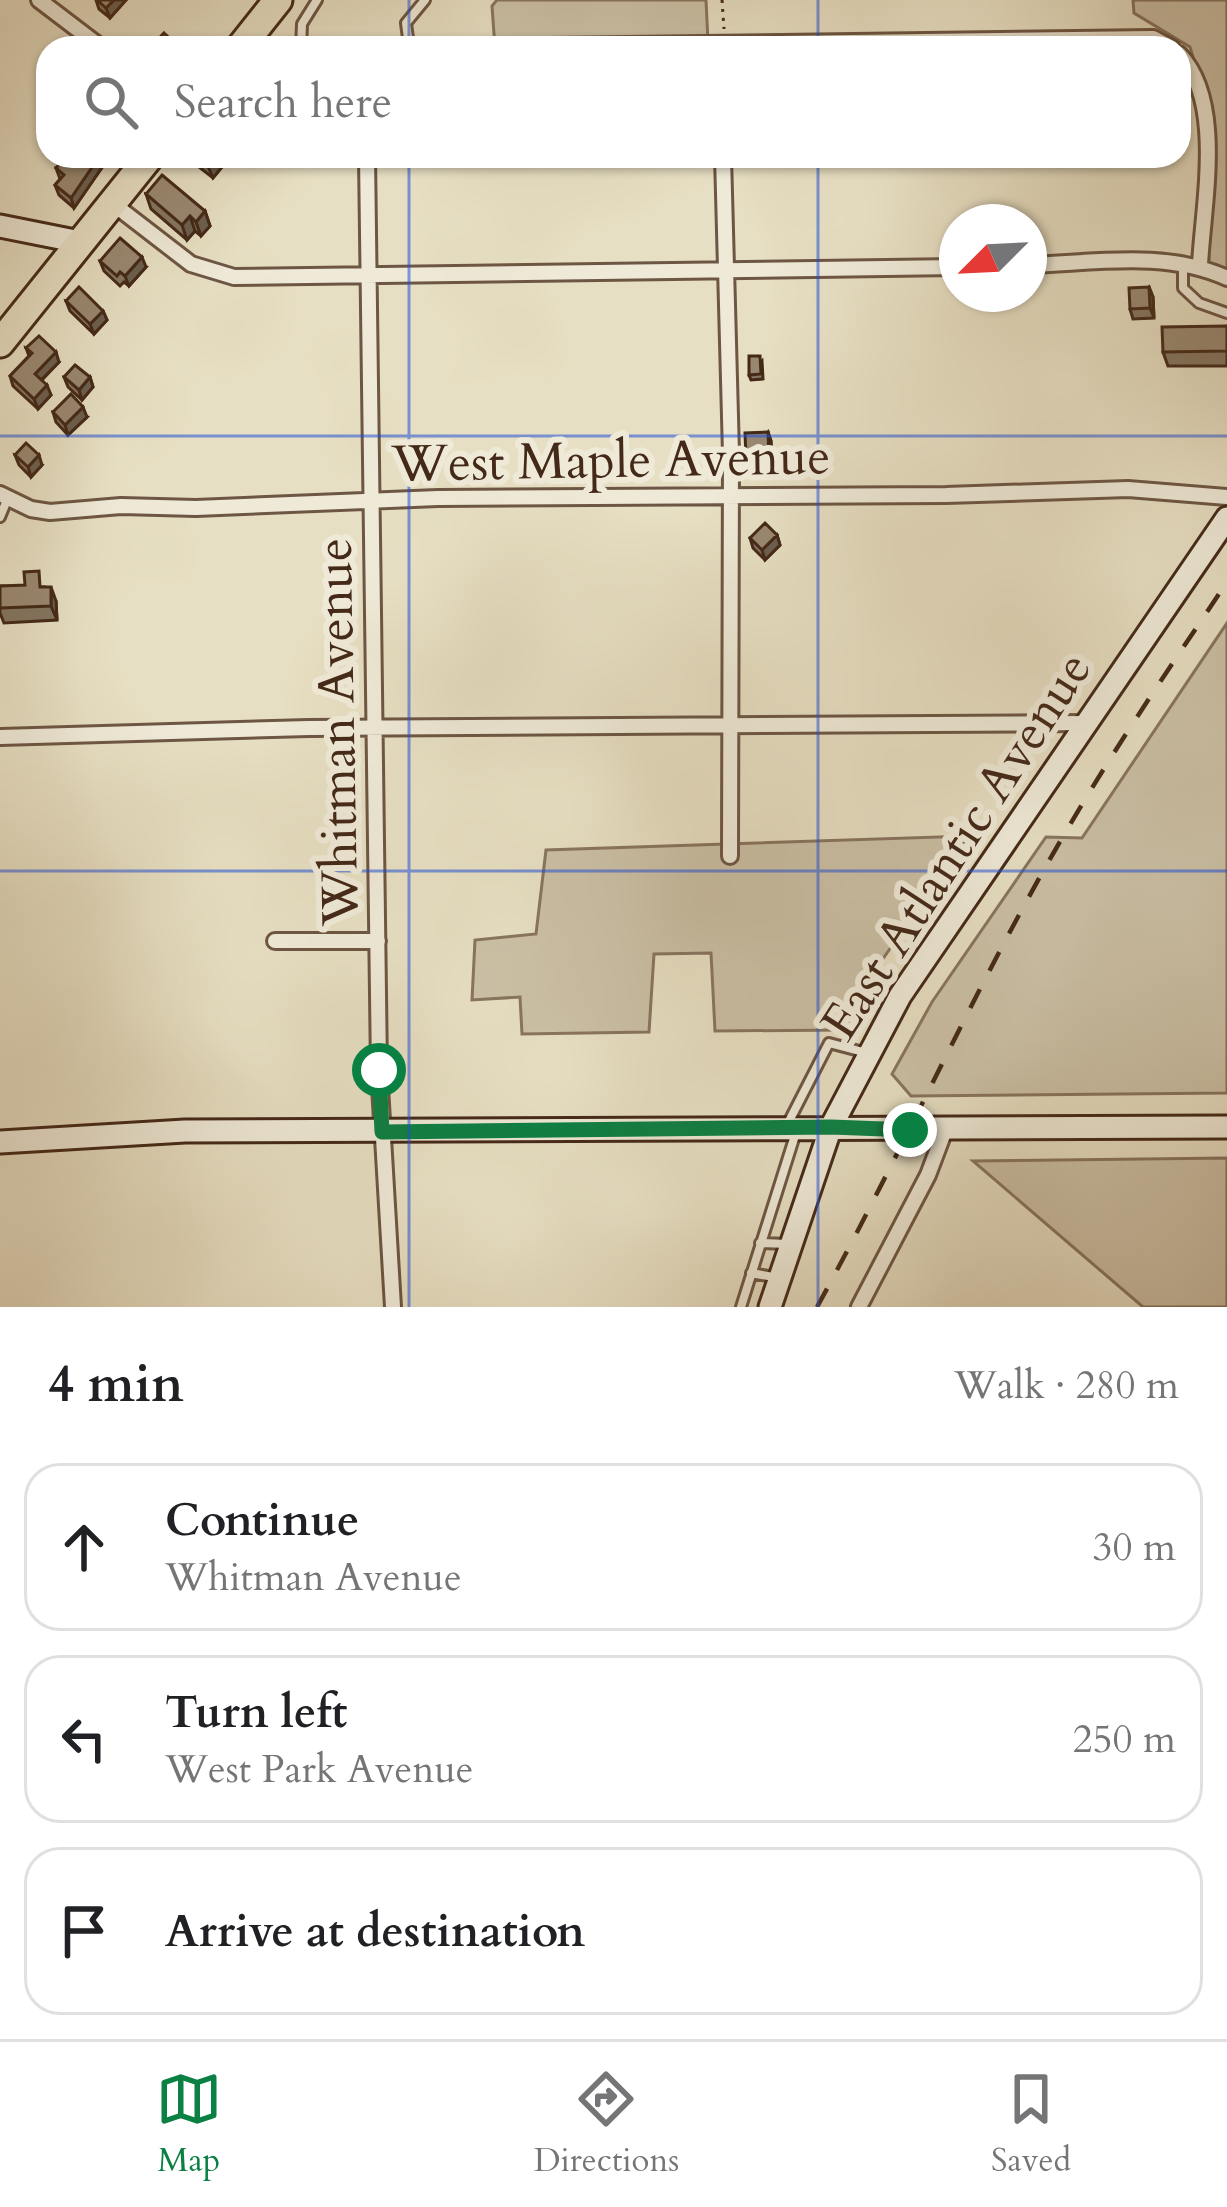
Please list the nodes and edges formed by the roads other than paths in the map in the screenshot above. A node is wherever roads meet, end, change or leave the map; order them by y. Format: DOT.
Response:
graph roads {
  1 [pos="40,0"];
  2 [pos="278,0"];
  3 [pos="317,0"];
  4 [pos="425,0"];
  5 [pos="86,36"];
  6 [pos="250,36"];
  7 [pos="302,36"];
  8 [pos="406,36"];
  9 [pos="1191,70"];
  10 [pos="140,168"];
  11 [pos="367,168"];
  12 [pos="723,168"];
  13 [pos="112,202"];
  14 [pos="0,226"];
  15 [pos="80,242"];
  16 [pos="1183,262"];
  17 [pos="1047,265"];
  18 [pos="1200,266"];
  19 [pos="939,267"];
  20 [pos="726,269"];
  21 [pos="369,277"];
  22 [pos="1227,278"];
  23 [pos="1227,313"];
  24 [pos="0,343"];
  25 [pos="731,496"];
  26 [pos="4,497"];
  27 [pos="1227,497"];
  28 [pos="372,501"];
  29 [pos="0,517"];
  30 [pos="1227,518"];
  31 [pos="1089,723"];
  32 [pos="375,728"];
  33 [pos="728,728"];
  34 [pos="0,737"];
  35 [pos="730,856"];
  36 [pos="275,940"];
  37 [pos="378,940"];
  38 [pos="868,1053"];
  39 [pos="1227,1126"];
  40 [pos="831,1127"];
  41 [pos="792,1128"];
  42 [pos="945,1130"];
  43 [pos="382,1132"];
  44 [pos="0,1142"];
  45 [pos="760,1243"];
  46 [pos="791,1244"];
  47 [pos="751,1273"];
  48 [pos="780,1278"];
  49 [pos="393,1307"];
  50 [pos="741,1307"];
  51 [pos="770,1307"];
  52 [pos="859,1307"];
  1 -- 5 [label="street"];
  2 -- 6 [label="highway"];
  3 -- 7 [label="lane"];
  4 -- 8 [label="lane"];
  9 -- 18 [label="street"];
  10 -- 13 [label="highway"];
  11 -- 21 [label="street, Whitman Avenue"];
  12 -- 20 [label="street"];
  13 -- 15 [label="highway"];
  13 -- 21 [label="street"];
  14 -- 15 [label="street"];
  15 -- 24 [label="highway"];
  16 -- 17 [label="street"];
  16 -- 18 [label="street"];
  16 -- 23 [label="lane"];
  18 -- 22 [label="street"];
  19 -- 20 [label="street"];
  20 -- 21 [label="street"];
  20 -- 25 [label="street"];
  21 -- 28 [label="street, Whitman Avenue"];
  25 -- 27 [label="street, West Maple Avenue"];
  25 -- 28 [label="street, West Maple Avenue"];
  25 -- 33 [label="street"];
  26 -- 28 [label="street, West Maple Avenue"];
  26 -- 29 [label="lane"];
  28 -- 32 [label="street, Whitman Avenue"];
  30 -- 31 [label="street, East Atlantic Avenue"];
  31 -- 33 [label="street"];
  31 -- 38 [label="street, East Atlantic Avenue"];
  32 -- 33 [label="street"];
  32 -- 34 [label="street"];
  32 -- 37 [label="street, Whitman Avenue"];
  33 -- 35 [label="street"];
  36 -- 37 [label="street"];
  37 -- 43 [label="street, Whitman Avenue"];
  38 -- 40 [label="street, East Atlantic Avenue"];
  38 -- 41 [label="lane"];
  39 -- 42 [label="street"];
  40 -- 41 [label="street"];
  40 -- 42 [label="street"];
  40 -- 46 [label="street, East Atlantic Avenue"];
  41 -- 43 [label="street"];
  41 -- 45 [label="lane"];
  42 -- 52 [label="street"];
  43 -- 44 [label="street"];
  43 -- 49 [label="street, Whitman Avenue"];
  45 -- 46 [label="lane"];
  45 -- 47 [label="lane"];
  46 -- 48 [label="street, East Atlantic Avenue"];
  47 -- 48 [label="lane"];
  47 -- 50 [label="lane"];
  48 -- 51 [label="street, East Atlantic Avenue"];
}
